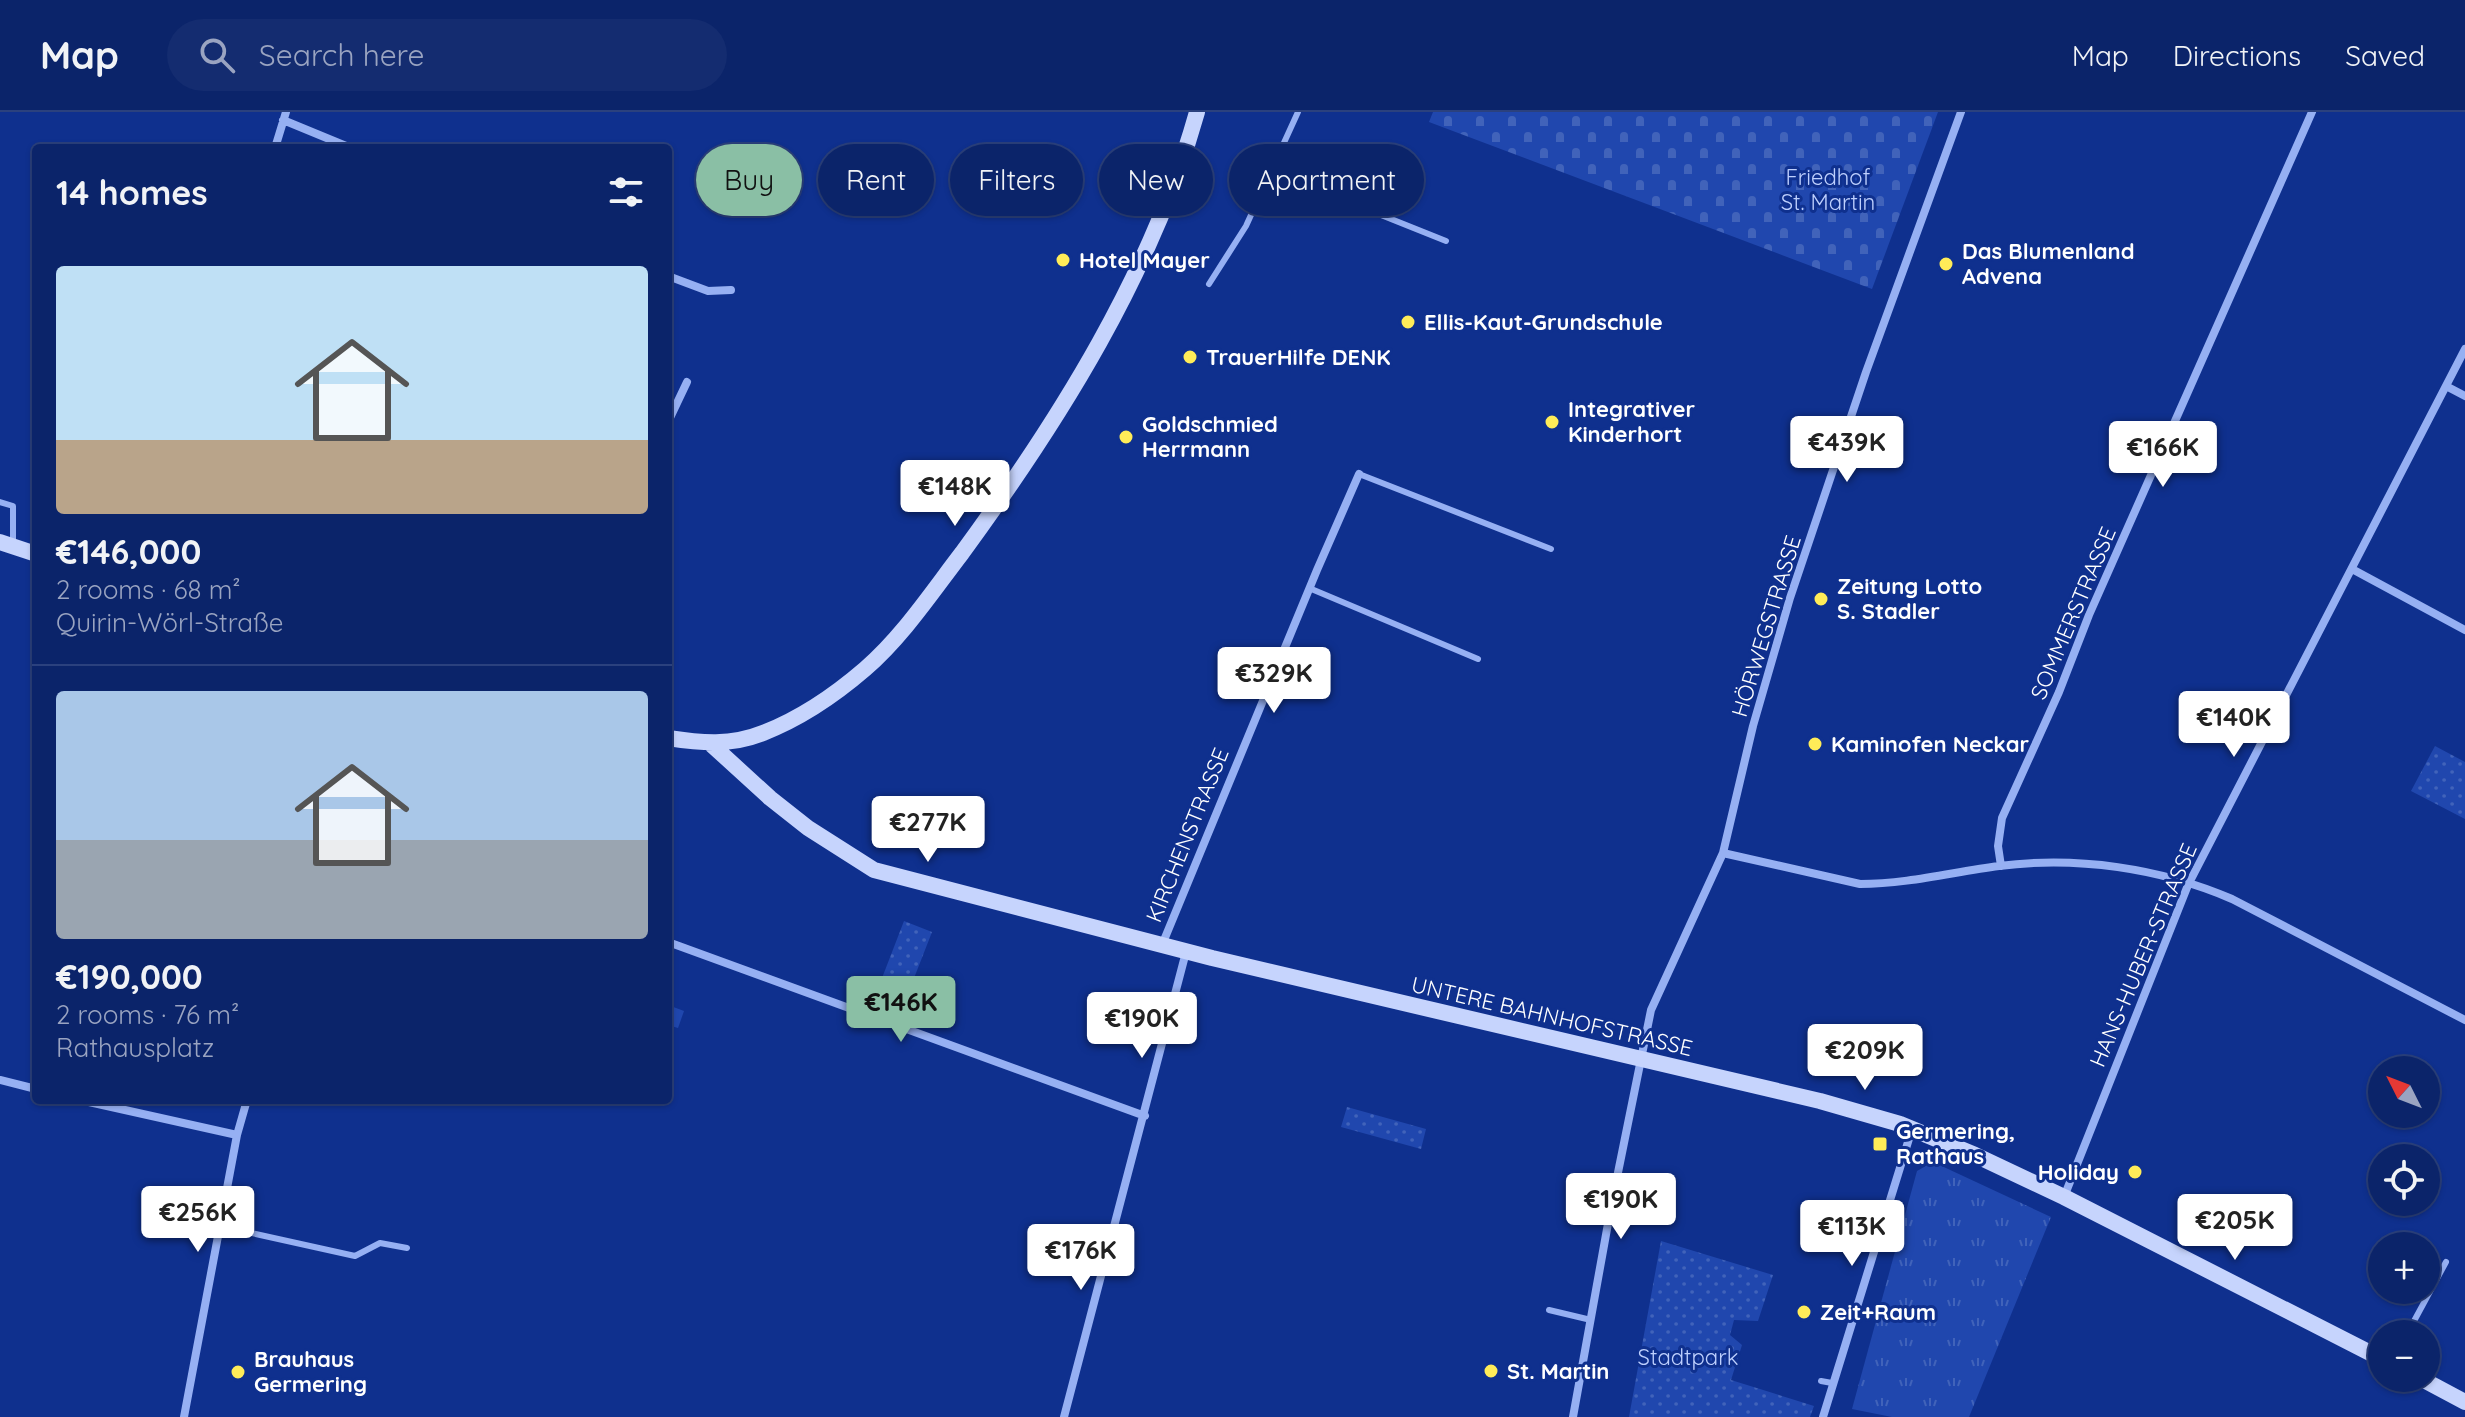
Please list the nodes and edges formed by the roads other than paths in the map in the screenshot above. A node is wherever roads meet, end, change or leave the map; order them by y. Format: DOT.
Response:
graph roads {
  1 [pos="1197,112"];
  2 [pos="1298,112"];
  3 [pos="1961,112"];
  4 [pos="2312,112"];
  5 [pos="285,116"];
  6 [pos="276,144"];
  7 [pos="343,144"];
  8 [pos="1283,144"];
  9 [pos="1251,216"];
  10 [pos="1384,216"];
  11 [pos="1446,241"];
  12 [pos="672,278"];
  13 [pos="1209,284"];
  14 [pos="731,290"];
  15 [pos="2465,349"];
  16 [pos="687,382"];
  17 [pos="2446,386"];
  18 [pos="2465,396"];
  19 [pos="672,414"];
  20 [pos="1359,474"];
  21 [pos="0,502"];
  22 [pos="7,544"];
  23 [pos="1551,549"];
  24 [pos="32,553"];
  25 [pos="2352,569"];
  26 [pos="1309,588"];
  27 [pos="2465,630"];
  28 [pos="1478,659"];
  29 [pos="672,739"];
  30 [pos="712,745"];
  31 [pos="1723,853"];
  32 [pos="2001,866"];
  33 [pos="2188,885"];
  34 [pos="672,943"];
  35 [pos="1162,946"];
  36 [pos="1186,952"];
  37 [pos="2465,1020"];
  38 [pos="1640,1059"];
  39 [pos="0,1080"];
  40 [pos="32,1088"];
  41 [pos="103,1104"];
  42 [pos="246,1104"];
  43 [pos="1145,1116"];
  44 [pos="1912,1128"];
  45 [pos="237,1135"];
  46 [pos="2064,1197"];
  47 [pos="220,1226"];
  48 [pos="407,1248"];
  49 [pos="2446,1262"];
  50 [pos="1549,1310"];
  51 [pos="1591,1320"];
  52 [pos="2415,1320"];
  53 [pos="2368,1352"];
  54 [pos="1821,1381"];
  55 [pos="1832,1383"];
  56 [pos="2440,1389"];
  57 [pos="2465,1402"];
  58 [pos="184,1417"];
  59 [pos="1064,1417"];
  60 [pos="1573,1417"];
  61 [pos="1823,1417"];
  1 -- 30 [label="street"];
  2 -- 8 [label="lane"];
  3 -- 31 [label="street, HÖRWEGSTRASSE"];
  4 -- 32 [label="street, SOMMERSTRASSE"];
  5 -- 6 [label="street"];
  5 -- 7 [label="street"];
  9 -- 13 [label="lane"];
  10 -- 11 [label="lane"];
  12 -- 14 [label="street"];
  15 -- 17 [label="street, HANS-HUBER-STRASSE"];
  16 -- 19 [label="street"];
  17 -- 18 [label="street"];
  17 -- 25 [label="street, HANS-HUBER-STRASSE"];
  20 -- 23 [label="lane"];
  20 -- 26 [label="street, KIRCHENSTRASSE"];
  21 -- 22 [label="lane"];
  22 -- 24 [label="street"];
  25 -- 27 [label="street"];
  25 -- 33 [label="street, HANS-HUBER-STRASSE"];
  26 -- 28 [label="lane"];
  26 -- 35 [label="street, KIRCHENSTRASSE"];
  29 -- 30 [label="street"];
  30 -- 35 [label="street, UNTERE BAHNHOFSTRASSE"];
  31 -- 32 [label="street"];
  31 -- 38 [label="street, HÖRWEGSTRASSE"];
  32 -- 33 [label="street"];
  33 -- 37 [label="street"];
  33 -- 46 [label="street, HANS-HUBER-STRASSE"];
  34 -- 43 [label="street"];
  35 -- 36 [label="street, UNTERE BAHNHOFSTRASSE"];
  36 -- 38 [label="street, UNTERE BAHNHOFSTRASSE"];
  36 -- 43 [label="street"];
  38 -- 44 [label="street, UNTERE BAHNHOFSTRASSE"];
  38 -- 51 [label="street, HÖRWEGSTRASSE"];
  39 -- 40 [label="street"];
  41 -- 45 [label="street"];
  42 -- 45 [label="street"];
  43 -- 59 [label="street"];
  44 -- 46 [label="street, UNTERE BAHNHOFSTRASSE"];
  44 -- 55 [label="street"];
  45 -- 47 [label="street"];
  46 -- 53 [label="street, UNTERE BAHNHOFSTRASSE"];
  47 -- 48 [label="lane"];
  47 -- 58 [label="street"];
  49 -- 52 [label="lane"];
  50 -- 51 [label="lane"];
  51 -- 60 [label="street, HÖRWEGSTRASSE"];
  54 -- 55 [label="lane"];
  55 -- 61 [label="street"];
  56 -- 57 [label="street"];
}
